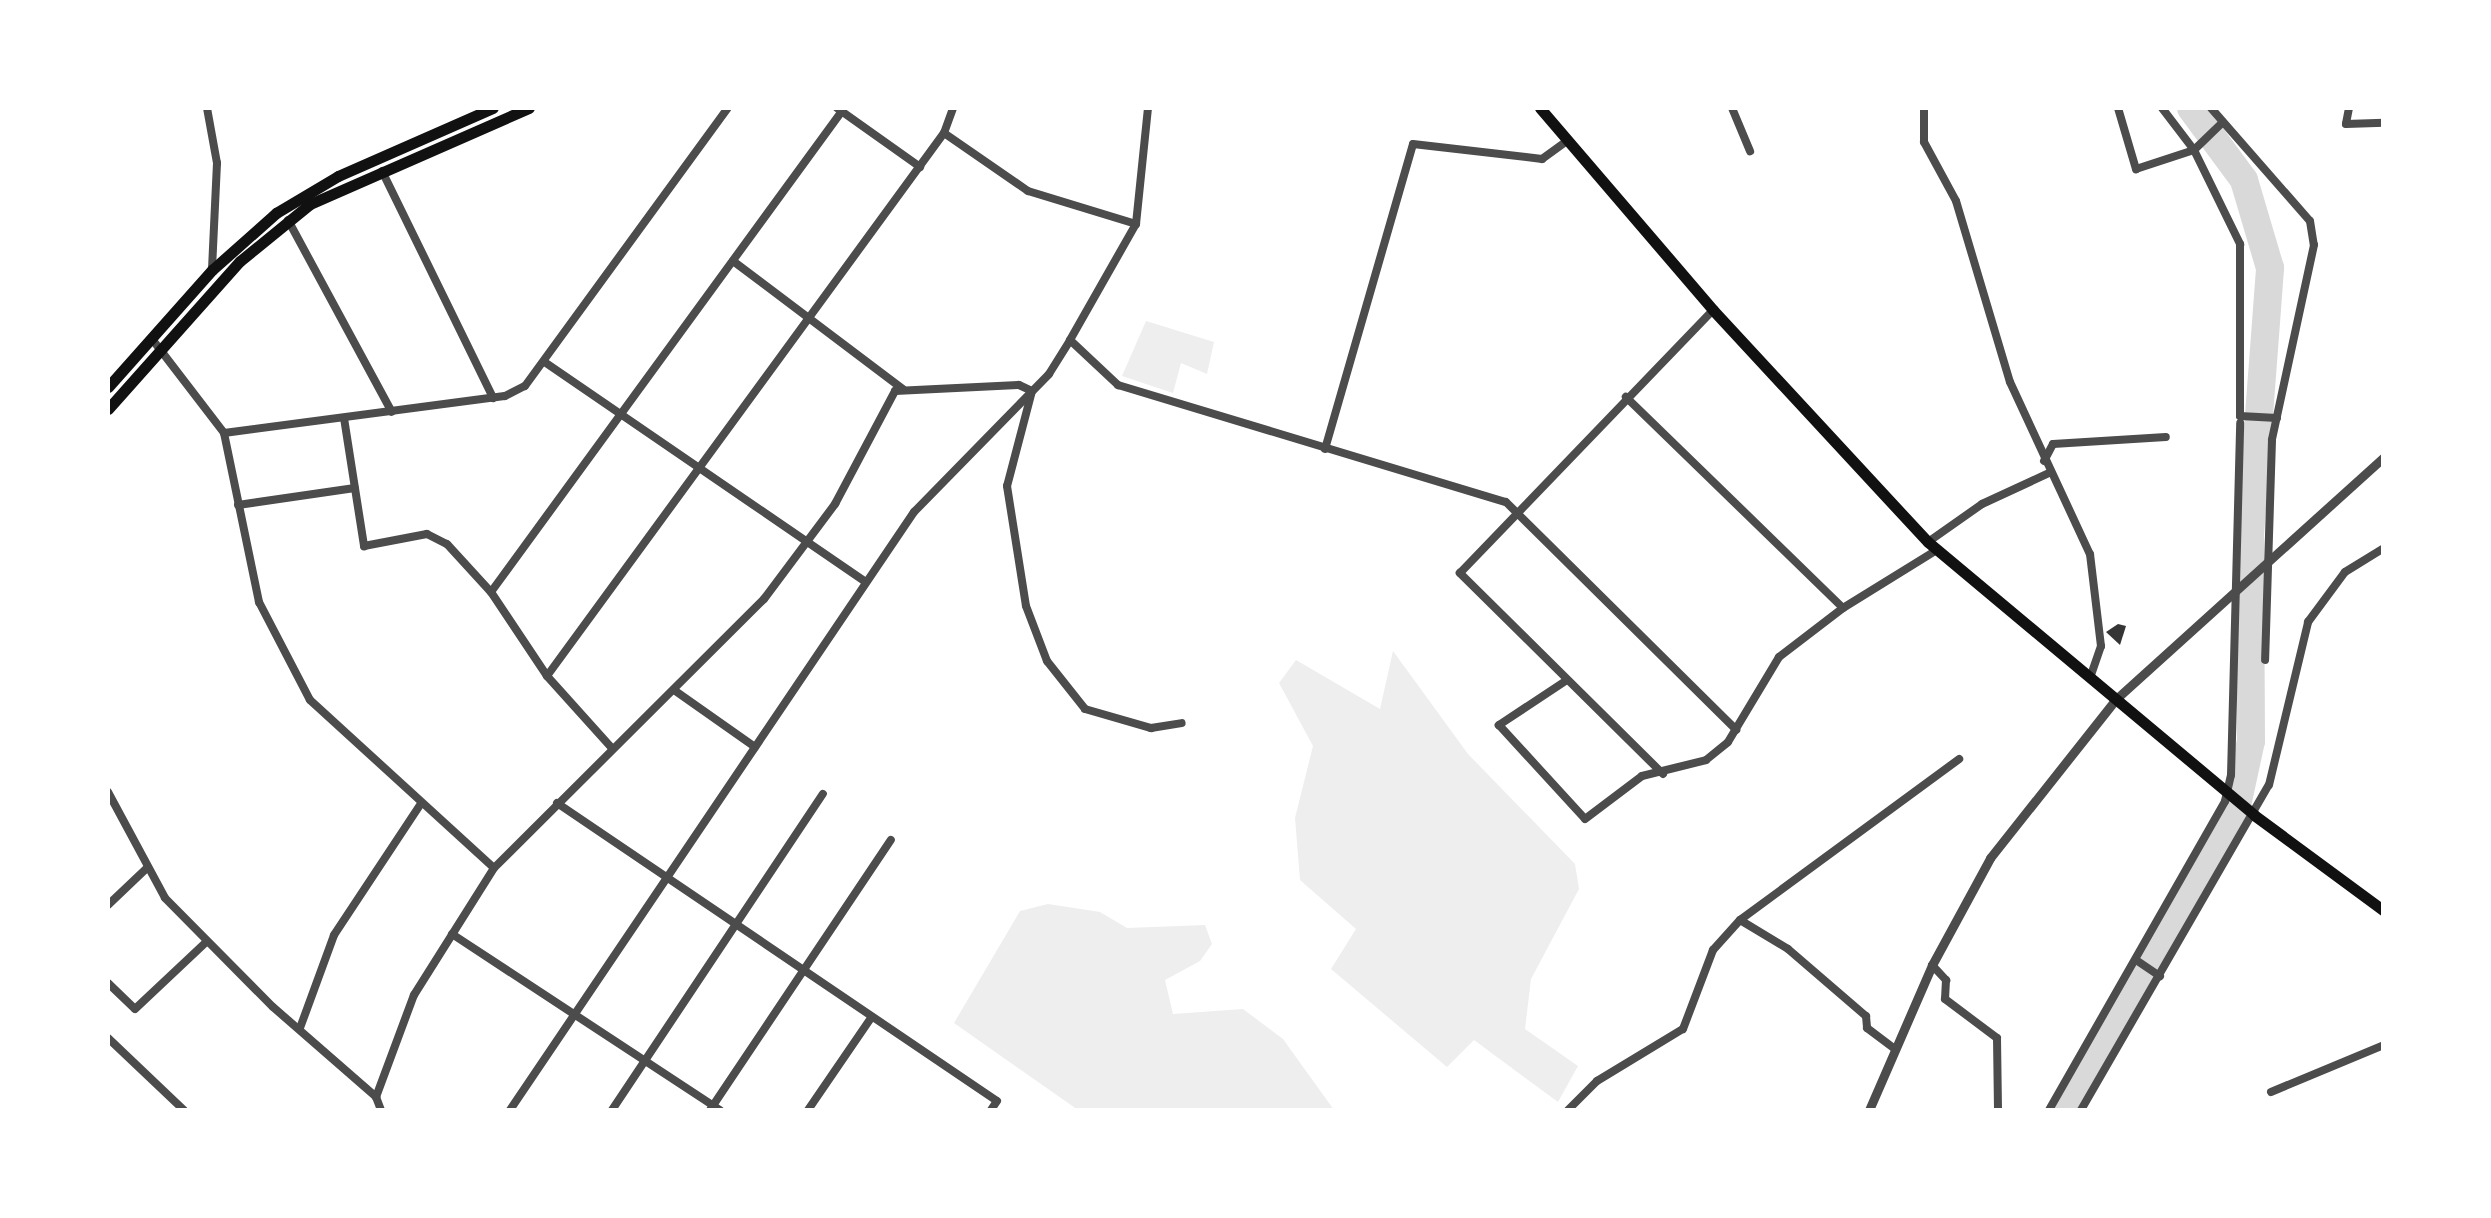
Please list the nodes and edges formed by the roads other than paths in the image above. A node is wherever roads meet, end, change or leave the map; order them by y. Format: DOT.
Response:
graph roads {
  1 [pos="207,108"];
  2 [pos="493,108"];
  3 [pos="529,108"];
  4 [pos="728,108"];
  5 [pos="953,108"];
  6 [pos="1148,108"];
  7 [pos="1540,108"];
  8 [pos="1732,108"];
  9 [pos="1924,108"];
  10 [pos="2118,108"];
  11 [pos="2162,108"];
  12 [pos="2212,108"];
  13 [pos="2349,108"];
  14 [pos="840,109"];
  15 [pos="2384,123"];
  16 [pos="2220,125"];
  17 [pos="944,134"];
  18 [pos="1564,142"];
  19 [pos="2194,150"];
  20 [pos="1750,151"];
  21 [pos="920,167"];
  22 [pos="382,170"];
  23 [pos="288,220"];
  24 [pos="1136,224"];
  25 [pos="733,260"];
  26 [pos="212,270"];
  27 [pos="218,284"];
  28 [pos="1713,310"];
  29 [pos="808,318"];
  30 [pos="1070,340"];
  31 [pos="156,343"];
  32 [pos="1778,358"];
  33 [pos="546,363"];
  34 [pos="1768,370"];
  35 [pos="108,387"];
  36 [pos="903,389"];
  37 [pos="1032,391"];
  38 [pos="1626,397"];
  39 [pos="493,398"];
  40 [pos="108,409"];
  41 [pos="392,412"];
  42 [pos="624,416"];
  43 [pos="2272,417"];
  44 [pos="344,418"];
  45 [pos="2240,423"];
  46 [pos="224,433"];
  47 [pos="2166,437"];
  48 [pos="1325,449"];
  49 [pos="2384,457"];
  50 [pos="2044,460"];
  51 [pos="700,467"];
  52 [pos="2049,473"];
  53 [pos="355,488"];
  54 [pos="238,504"];
  55 [pos="1516,514"];
  56 [pos="806,543"];
  57 [pos="1933,546"];
  58 [pos="2384,548"];
  59 [pos="2266,564"];
  60 [pos="864,582"];
  61 [pos="2238,588"];
  62 [pos="492,592"];
  63 [pos="1842,608"];
  64 [pos="2265,660"];
  65 [pos="547,676"];
  66 [pos="2090,678"];
  67 [pos="1568,680"];
  68 [pos="674,690"];
  69 [pos="2116,699"];
  70 [pos="1182,722"];
  71 [pos="1736,730"];
  72 [pos="611,746"];
  73 [pos="755,747"];
  74 [pos="1959,759"];
  75 [pos="1662,774"];
  76 [pos="2226,791"];
  77 [pos="108,792"];
  78 [pos="822,794"];
  79 [pos="558,803"];
  80 [pos="420,805"];
  81 [pos="2254,815"];
  82 [pos="891,840"];
  83 [pos="146,868"];
  84 [pos="494,868"];
  85 [pos="667,878"];
  86 [pos="108,905"];
  87 [pos="2384,911"];
  88 [pos="1740,920"];
  89 [pos="734,927"];
  90 [pos="452,934"];
  91 [pos="206,942"];
  92 [pos="2136,960"];
  93 [pos="1932,965"];
  94 [pos="803,973"];
  95 [pos="2160,976"];
  96 [pos="108,983"];
  97 [pos="576,1012"];
  98 [pos="870,1018"];
  99 [pos="300,1028"];
  100 [pos="108,1038"];
  101 [pos="2384,1044"];
  102 [pos="1896,1050"];
  103 [pos="646,1060"];
  104 [pos="2271,1092"];
  105 [pos="376,1097"];
  106 [pos="714,1109"];
  107 [pos="184,1110"];
  108 [pos="381,1110"];
  109 [pos="510,1110"];
  110 [pos="612,1110"];
  111 [pos="808,1110"];
  112 [pos="990,1110"];
  113 [pos="1568,1110"];
  114 [pos="1869,1110"];
  115 [pos="1998,1110"];
  116 [pos="2049,1110"];
  117 [pos="2081,1110"];
  1 -- 26 [label="street"];
  2 -- 26 [label="main road"];
  3 -- 22 [label="main road"];
  4 -- 33 [label="street"];
  5 -- 17 [label="street"];
  6 -- 24 [label="street"];
  7 -- 18 [label="main road"];
  8 -- 20 [label="street"];
  9 -- 50 [label="street"];
  10 -- 19 [label="street"];
  11 -- 19 [label="street"];
  12 -- 16 [label="street"];
  13 -- 15 [label="street"];
  14 -- 21 [label="street"];
  14 -- 25 [label="street"];
  16 -- 19 [label="street"];
  16 -- 43 [label="street"];
  17 -- 21 [label="street"];
  17 -- 24 [label="street"];
  18 -- 28 [label="main road"];
  18 -- 48 [label="street"];
  19 -- 43 [label="street"];
  21 -- 29 [label="street"];
  22 -- 23 [label="main road"];
  22 -- 39 [label="street"];
  23 -- 27 [label="main road"];
  23 -- 41 [label="street"];
  24 -- 30 [label="street"];
  25 -- 29 [label="street"];
  25 -- 42 [label="street"];
  26 -- 27 [label="street"];
  26 -- 31 [label="main road"];
  27 -- 31 [label="main road"];
  28 -- 34 [label="main road"];
  28 -- 38 [label="street"];
  29 -- 36 [label="street"];
  29 -- 51 [label="street"];
  30 -- 37 [label="street"];
  30 -- 48 [label="street"];
  31 -- 35 [label="main road"];
  31 -- 40 [label="main road"];
  31 -- 46 [label="street"];
  32 -- 34 [label="street"];
  33 -- 39 [label="street"];
  33 -- 42 [label="street"];
  34 -- 57 [label="main road"];
  36 -- 37 [label="street"];
  36 -- 56 [label="street"];
  37 -- 60 [label="street"];
  37 -- 70 [label="street"];
  38 -- 55 [label="street"];
  38 -- 63 [label="street"];
  39 -- 41 [label="street"];
  41 -- 44 [label="street"];
  42 -- 51 [label="street"];
  42 -- 62 [label="street"];
  43 -- 59 [label="street"];
  44 -- 46 [label="street"];
  44 -- 53 [label="street"];
  45 -- 61 [label="street"];
  46 -- 54 [label="street"];
  47 -- 50 [label="street"];
  48 -- 55 [label="street"];
  49 -- 59 [label="street"];
  50 -- 52 [label="street"];
  51 -- 56 [label="street"];
  51 -- 65 [label="street"];
  52 -- 57 [label="street"];
  52 -- 66 [label="street"];
  53 -- 54 [label="street"];
  53 -- 62 [label="street"];
  54 -- 80 [label="street"];
  55 -- 67 [label="street"];
  55 -- 71 [label="street"];
  56 -- 60 [label="street"];
  56 -- 68 [label="street"];
  57 -- 63 [label="street"];
  57 -- 66 [label="main road"];
  58 -- 81 [label="street"];
  59 -- 61 [label="street"];
  59 -- 64 [label="street"];
  60 -- 73 [label="street"];
  61 -- 69 [label="street"];
  61 -- 76 [label="street"];
  62 -- 65 [label="street"];
  63 -- 71 [label="street"];
  65 -- 72 [label="street"];
  66 -- 69 [label="main road"];
  67 -- 75 [label="street"];
  67 -- 75 [label="street"];
  68 -- 72 [label="street"];
  68 -- 73 [label="street"];
  69 -- 76 [label="main road"];
  69 -- 93 [label="street"];
  71 -- 75 [label="street"];
  72 -- 79 [label="street"];
  73 -- 85 [label="street"];
  74 -- 88 [label="street"];
  76 -- 81 [label="main road"];
  76 -- 92 [label="street"];
  77 -- 83 [label="street"];
  78 -- 89 [label="street"];
  79 -- 84 [label="street"];
  79 -- 85 [label="street"];
  80 -- 84 [label="street"];
  80 -- 99 [label="street"];
  81 -- 87 [label="main road"];
  81 -- 95 [label="street"];
  82 -- 94 [label="street"];
  83 -- 86 [label="street"];
  83 -- 91 [label="street"];
  84 -- 90 [label="street"];
  85 -- 89 [label="street"];
  85 -- 97 [label="street"];
  88 -- 102 [label="street"];
  88 -- 113 [label="street"];
  89 -- 94 [label="street"];
  89 -- 103 [label="street"];
  90 -- 97 [label="street"];
  90 -- 105 [label="street"];
  91 -- 96 [label="street"];
  91 -- 99 [label="street"];
  92 -- 95 [label="street"];
  92 -- 116 [label="street"];
  93 -- 102 [label="street"];
  93 -- 115 [label="street"];
  94 -- 98 [label="street"];
  94 -- 106 [label="street"];
  95 -- 117 [label="street"];
  97 -- 103 [label="street"];
  97 -- 109 [label="street"];
  98 -- 111 [label="street"];
  98 -- 112 [label="street"];
  99 -- 105 [label="street"];
  100 -- 107 [label="street"];
  101 -- 104 [label="street"];
  102 -- 114 [label="street"];
  103 -- 106 [label="street"];
  103 -- 110 [label="street"];
  105 -- 108 [label="street"];
}
